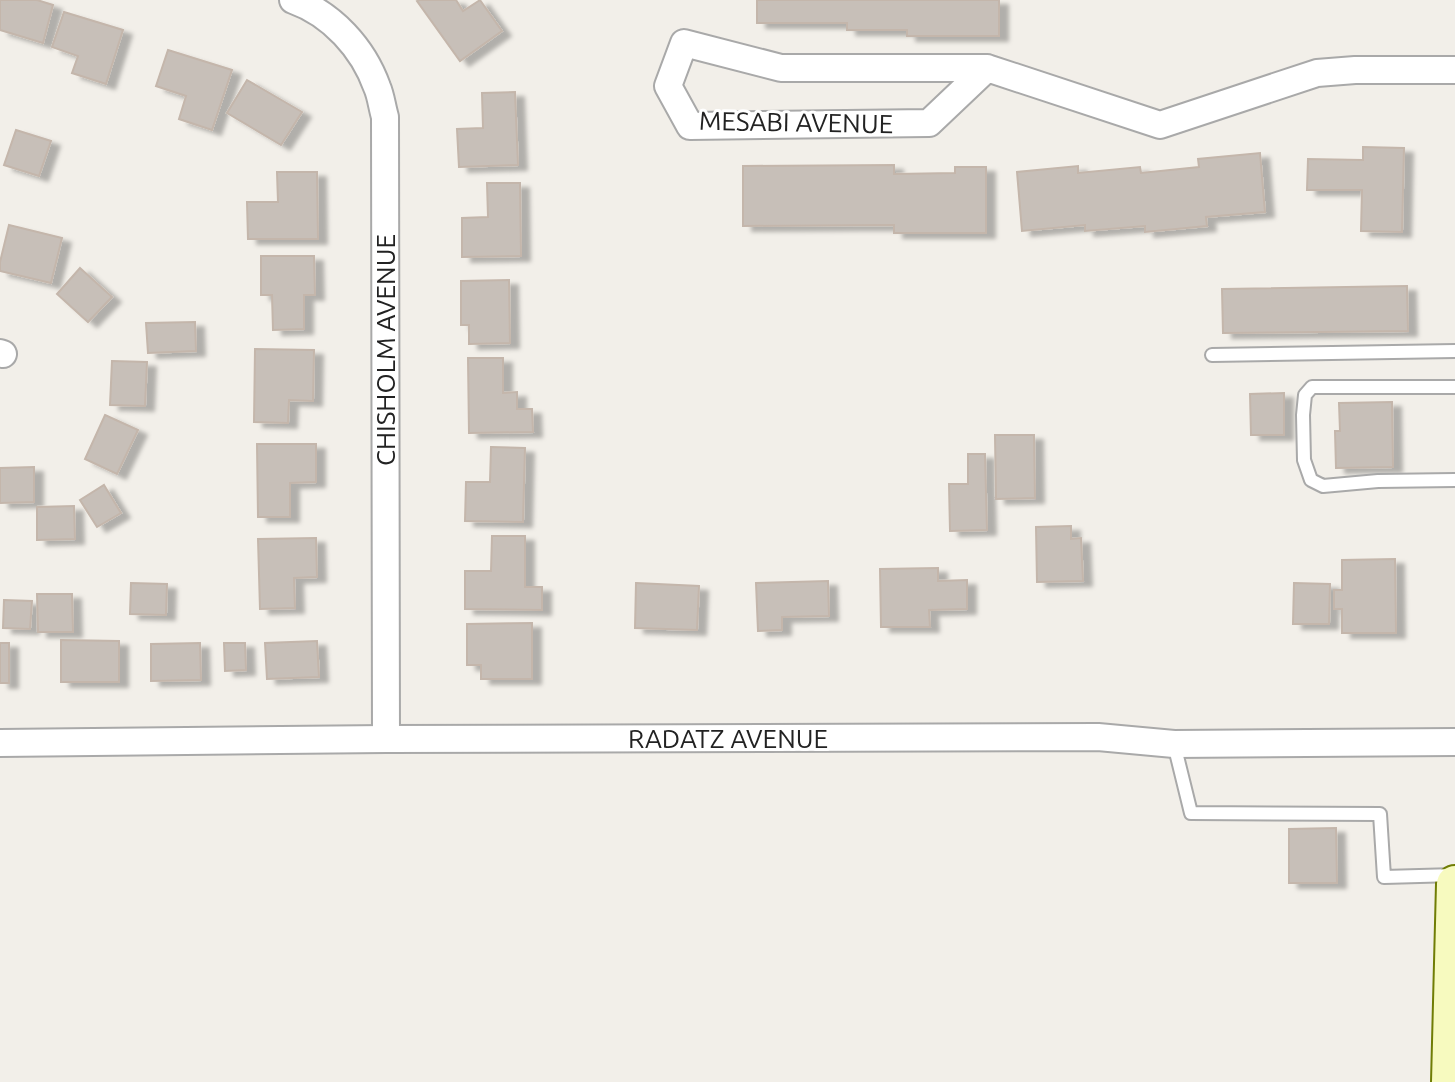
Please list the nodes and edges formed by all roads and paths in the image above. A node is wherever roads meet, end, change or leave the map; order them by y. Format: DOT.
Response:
graph roads {
  1 [pos="293,0"];
  2 [pos="987,68"];
  3 [pos="1455,70"];
  4 [pos="1455,351"];
  5 [pos="1212,355"];
  6 [pos="1455,387"];
  7 [pos="1455,480"];
  8 [pos="386,739"];
  9 [pos="1455,742"];
  10 [pos="0,743"];
  11 [pos="1174,744"];
  12 [pos="1455,875"];
  13 [pos="1455,884"];
  14 [pos="1450,1082"];
  1 -- 8 [label="street, CHISHOLM AVENUE"];
  2 -- 2 [label="street, MESABI AVENUE"];
  2 -- 3 [label="street, MESABI AVENUE"];
  4 -- 5 [label="lane"];
  6 -- 7 [label="lane"];
  8 -- 10 [label="street, RADATZ AVENUE"];
  8 -- 11 [label="street, RADATZ AVENUE"];
  9 -- 11 [label="street, RADATZ AVENUE"];
  11 -- 12 [label="lane"];
  13 -- 14 [label="main road"];
}
